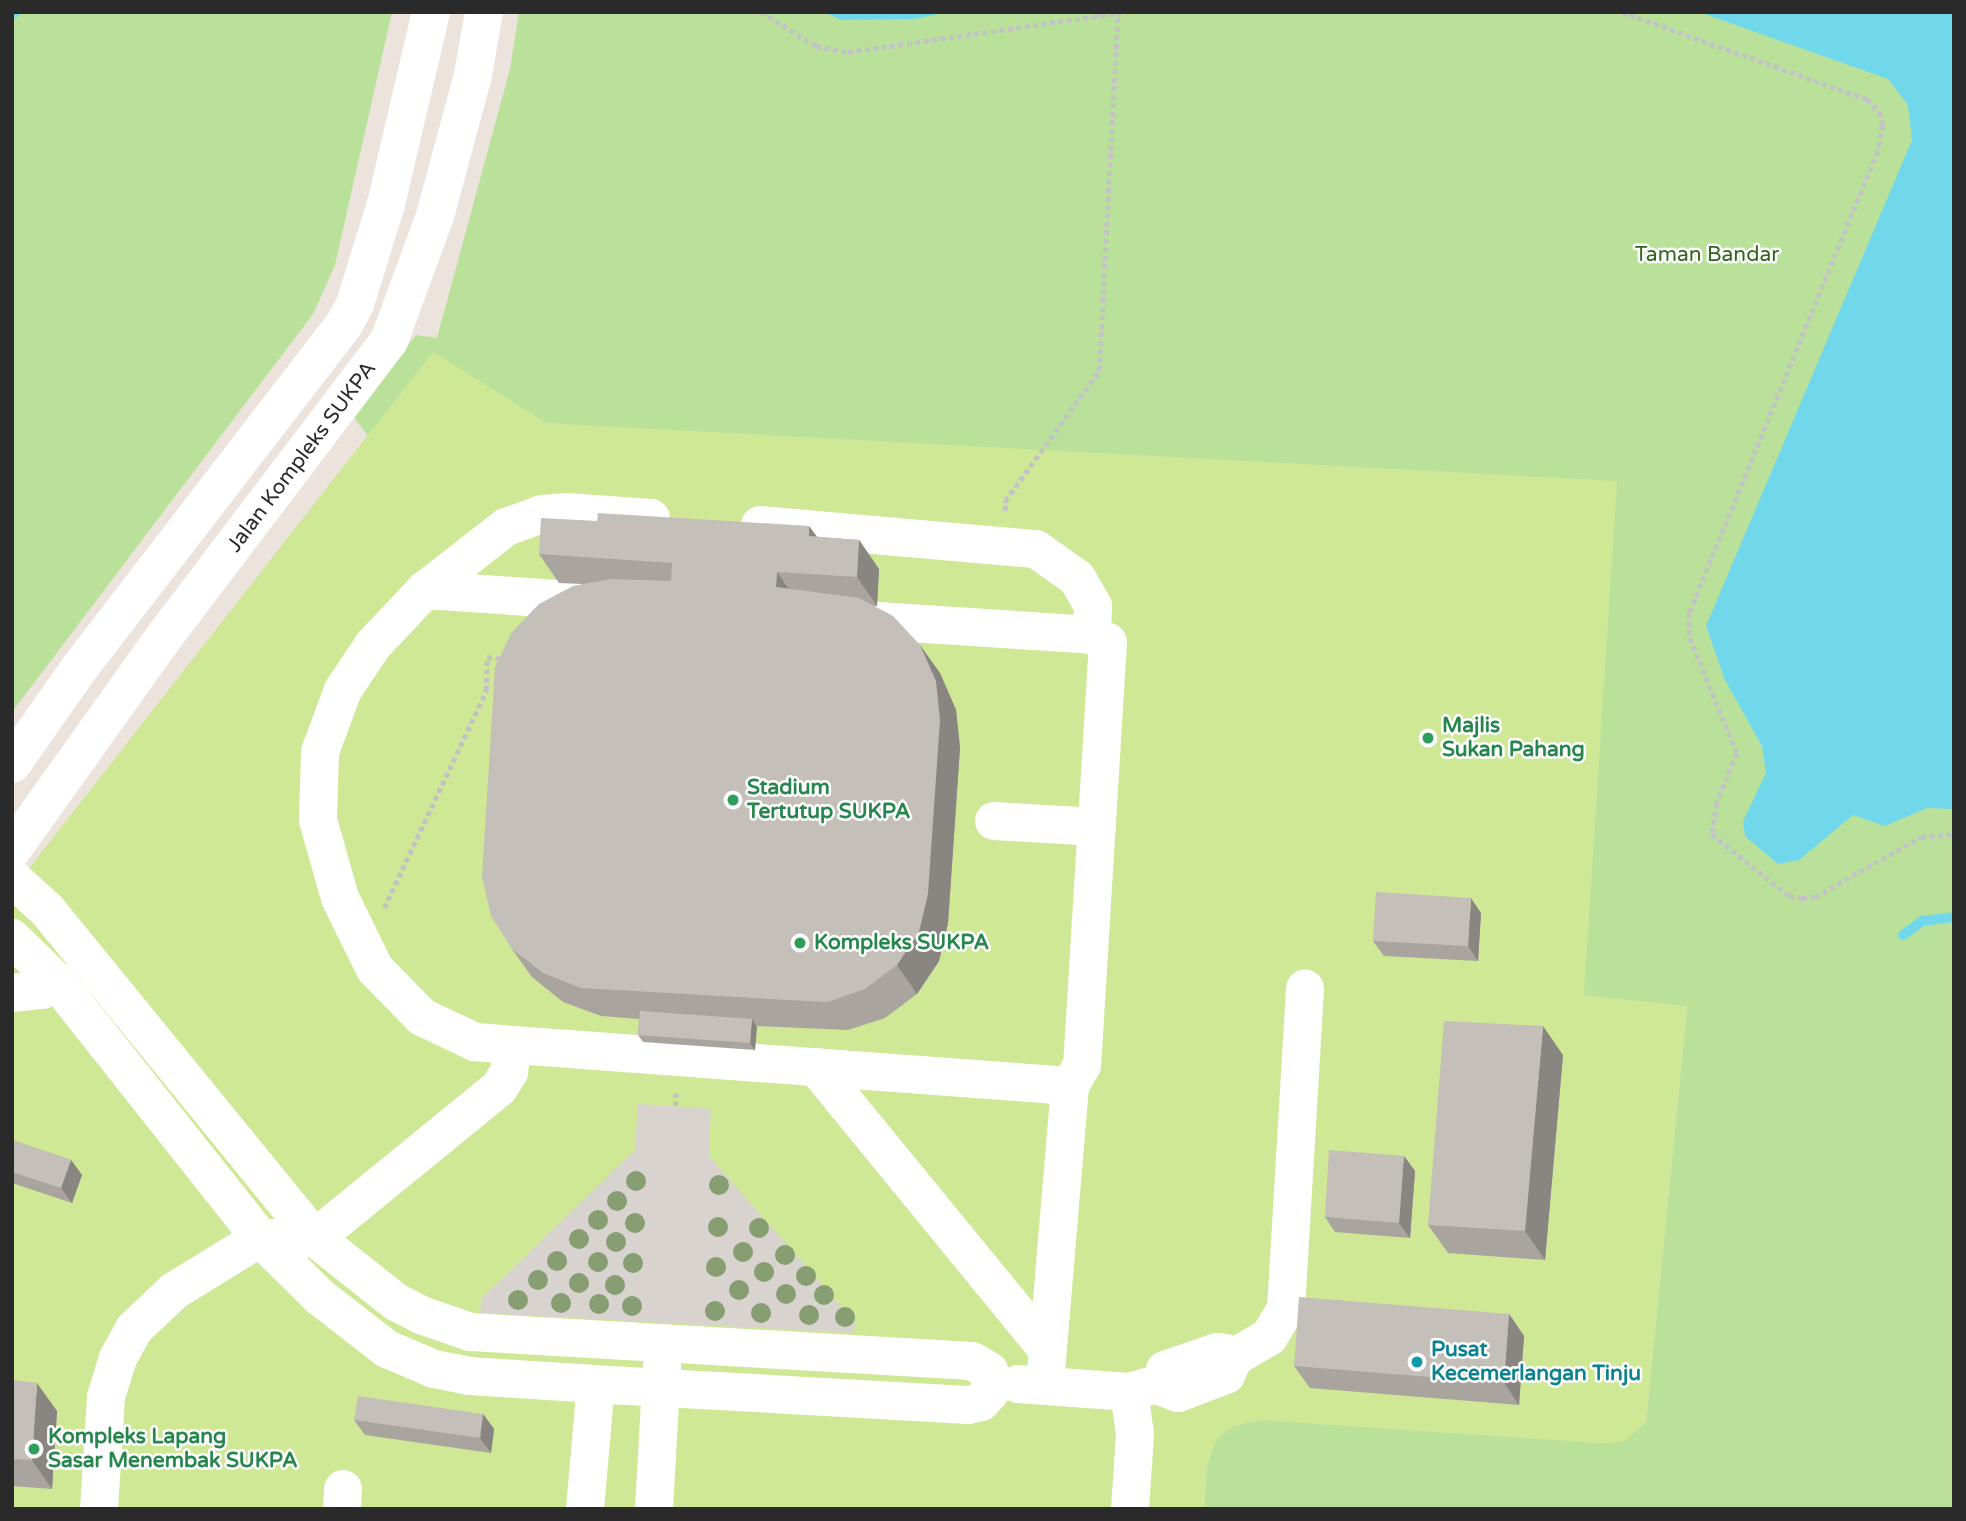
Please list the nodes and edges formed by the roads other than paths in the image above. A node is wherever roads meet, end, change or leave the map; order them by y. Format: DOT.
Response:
graph roads {
  1 [pos="431,12"];
  2 [pos="484,12"];
  3 [pos="425,590"];
  4 [pos="638,604"];
  5 [pos="808,616"];
  6 [pos="1092,635"];
  7 [pos="12,764"];
  8 [pos="994,821"];
  9 [pos="1097,827"];
  10 [pos="12,850"];
  11 [pos="12,878"];
  12 [pos="12,939"];
  13 [pos="56,981"];
  14 [pos="1305,989"];
  15 [pos="12,993"];
  16 [pos="512,1046"];
  17 [pos="816,1067"];
  18 [pos="1070,1086"];
  19 [pos="260,1238"];
  20 [pos="315,1238"];
  21 [pos="664,1345"];
  22 [pos="1046,1367"];
  23 [pos="992,1383"];
  24 [pos="596,1384"];
  25 [pos="1144,1387"];
  26 [pos="661,1388"];
  27 [pos="99,1509"];
  28 [pos="585,1509"];
  29 [pos="654,1509"];
  30 [pos="1130,1509"];
  1 -- 7 [label="street"];
  2 -- 10 [label="street, Jalan Kompleks SUKPA"];
  3 -- 4 [label="street"];
  3 -- 6 [label="street"];
  3 -- 16 [label="street"];
  5 -- 6 [label="street"];
  6 -- 9 [label="street"];
  8 -- 9 [label="street"];
  9 -- 18 [label="street"];
  11 -- 20 [label="street"];
  12 -- 13 [label="street"];
  13 -- 15 [label="street"];
  13 -- 19 [label="street"];
  14 -- 25 [label="street"];
  16 -- 17 [label="street"];
  16 -- 20 [label="street"];
  17 -- 18 [label="street"];
  17 -- 22 [label="street"];
  18 -- 22 [label="street"];
  19 -- 20 [label="street"];
  19 -- 24 [label="street"];
  19 -- 27 [label="street"];
  20 -- 21 [label="street"];
  21 -- 23 [label="street"];
  21 -- 26 [label="street"];
  22 -- 23 [label="street"];
  22 -- 25 [label="street"];
  23 -- 26 [label="street"];
  24 -- 26 [label="street"];
  24 -- 28 [label="street"];
  25 -- 30 [label="street"];
  26 -- 29 [label="street"];
}
